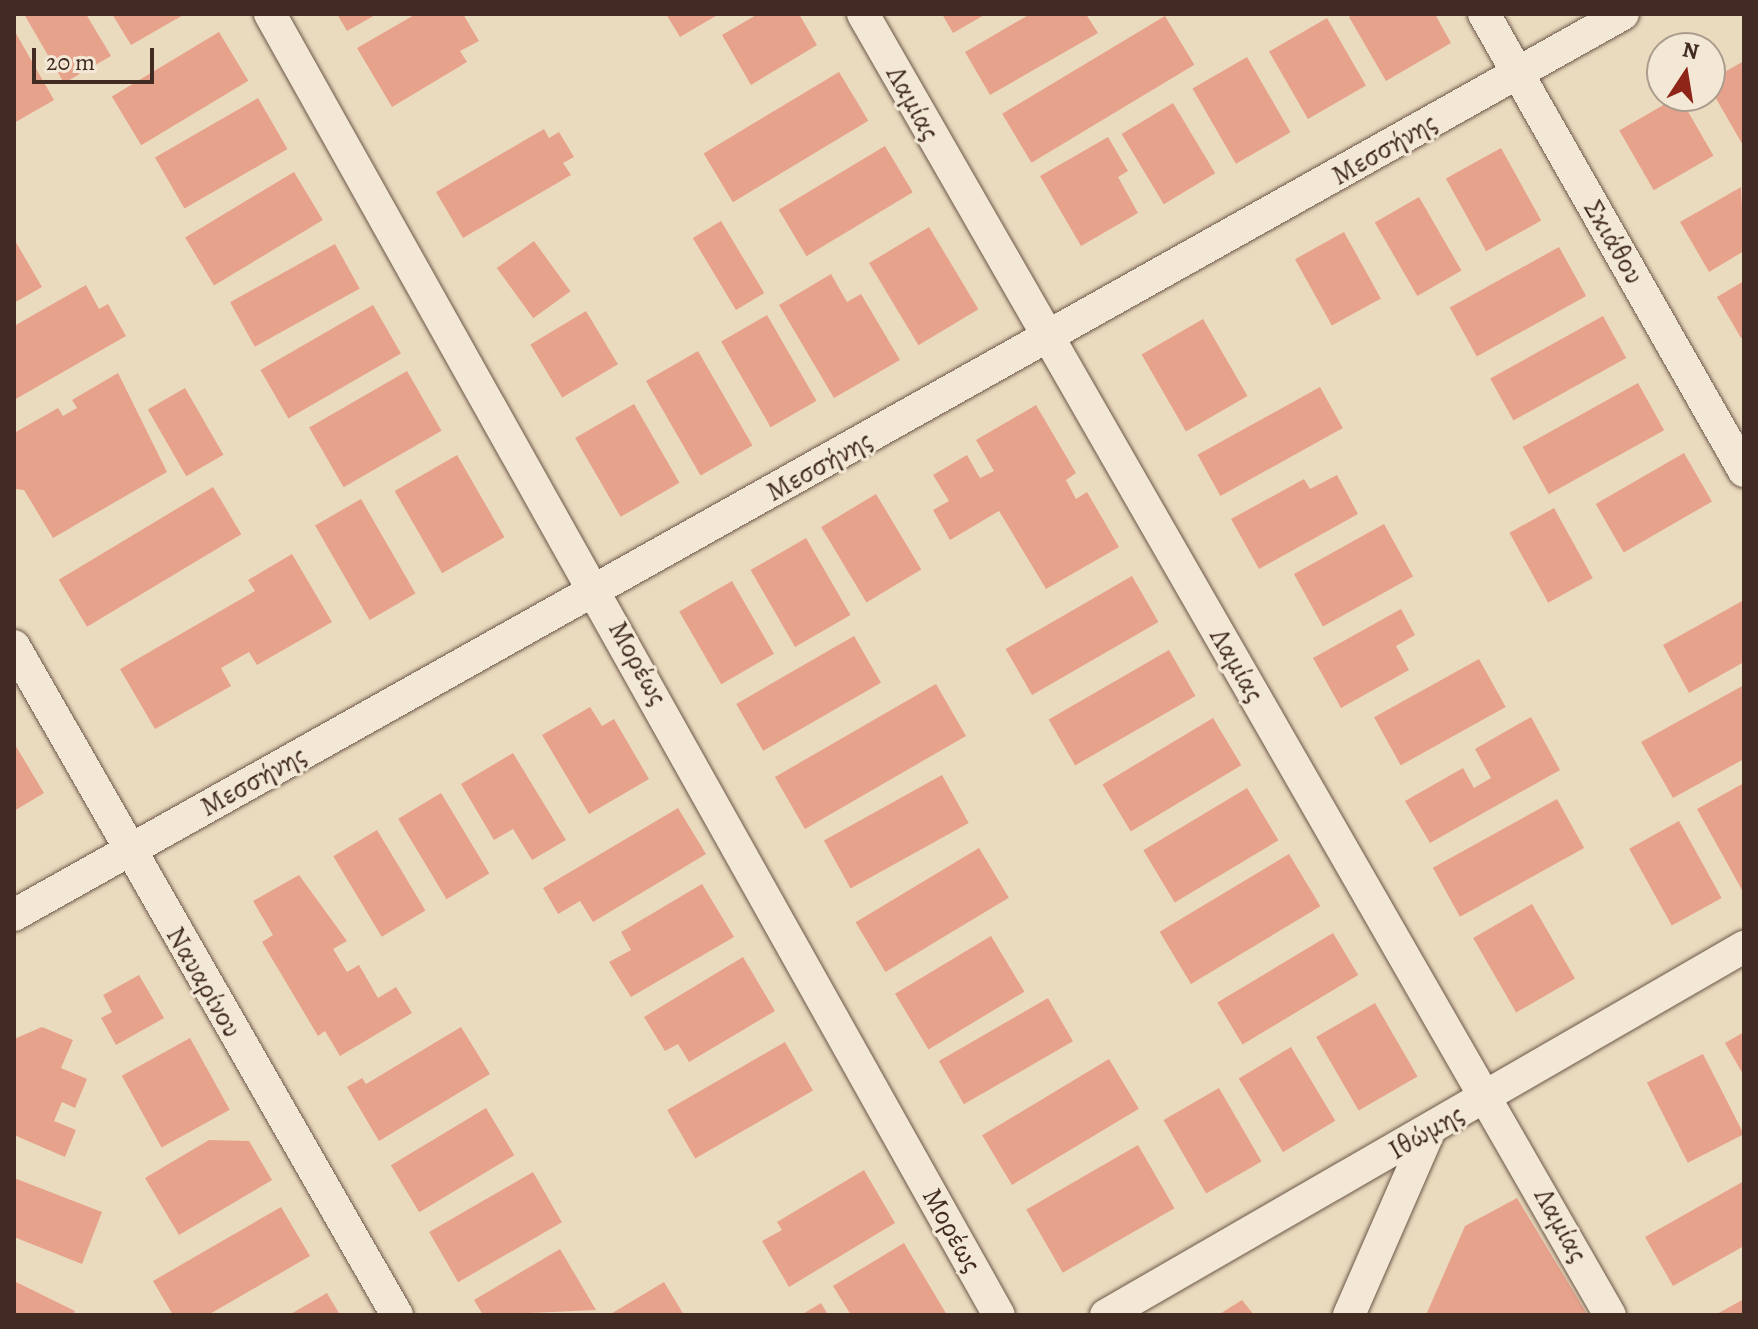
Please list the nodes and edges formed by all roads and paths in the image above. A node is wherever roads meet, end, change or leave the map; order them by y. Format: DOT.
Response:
graph roads {
  1 [pos="270,14"];
  2 [pos="863,14"];
  3 [pos="1484,14"];
  4 [pos="1623,14"];
  5 [pos="1518,73"];
  6 [pos="1046,341"];
  7 [pos="1744,471"];
  8 [pos="596,588"];
  9 [pos="14,646"];
  10 [pos="128,851"];
  11 [pos="14,915"];
  12 [pos="1744,947"];
  13 [pos="1490,1095"];
  14 [pos="1430,1130"];
  15 [pos="397,1315"];
  16 [pos="999,1315"];
  17 [pos="1106,1315"];
  18 [pos="1349,1315"];
  19 [pos="1610,1315"];
  1 -- 8 [label="street, Μορέως"];
  2 -- 6 [label="street, Λαμίας"];
  3 -- 5 [label="street, Σκιάθου"];
  4 -- 5 [label="street, Μεσσήνης"];
  5 -- 6 [label="street, Μεσσήνης"];
  5 -- 7 [label="street, Σκιάθου"];
  6 -- 8 [label="street, Μεσσήνης"];
  6 -- 13 [label="street, Λαμίας"];
  8 -- 10 [label="street, Μεσσήνης"];
  8 -- 16 [label="street, Μορέως"];
  9 -- 10 [label="street, Ναυαρίνου"];
  10 -- 11 [label="street, Μεσσήνης"];
  10 -- 15 [label="street, Ναυαρίνου"];
  12 -- 13 [label="street, Ιθώμης"];
  13 -- 14 [label="street, Ιθώμης"];
  13 -- 19 [label="street, Λαμίας"];
  14 -- 17 [label="street, Ιθώμης"];
  14 -- 18 [label="street"];
}
